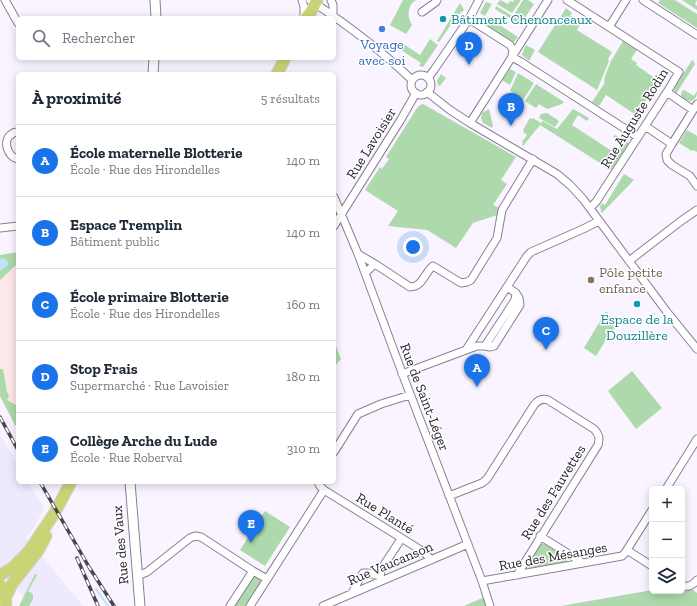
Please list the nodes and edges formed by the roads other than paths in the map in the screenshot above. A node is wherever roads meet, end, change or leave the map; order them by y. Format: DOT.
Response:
graph roads {
  1 [pos="5,0"];
  2 [pos="156,0"];
  3 [pos="302,0"];
  4 [pos="331,0"];
  5 [pos="437,0"];
  6 [pos="479,0"];
  7 [pos="548,0"];
  8 [pos="567,0"];
  9 [pos="626,0"];
  10 [pos="647,1"];
  11 [pos="311,10"];
  12 [pos="422,12"];
  13 [pos="156,16"];
  14 [pos="327,16"];
  15 [pos="330,16"];
  16 [pos="16,19"];
  17 [pos="469,20"];
  18 [pos="336,21"];
  19 [pos="609,27"];
  20 [pos="697,36"];
  21 [pos="512,57"];
  22 [pos="154,60"];
  23 [pos="284,60"];
  24 [pos="290,60"];
  25 [pos="153,72"];
  26 [pos="278,72"];
  27 [pos="285,72"];
  28 [pos="428,78"];
  29 [pos="412,80"];
  30 [pos="427,92"];
  31 [pos="667,92"];
  32 [pos="416,93"];
  33 [pos="695,107"];
  34 [pos="470,123"];
  35 [pos="645,126"];
  36 [pos="16,133"];
  37 [pos="638,137"];
  38 [pos="672,144"];
  39 [pos="16,158"];
  40 [pos="533,159"];
  41 [pos="697,186"];
  42 [pos="336,202"];
  43 [pos="590,208"];
  44 [pos="697,210"];
  45 [pos="341,214"];
  46 [pos="599,221"];
  47 [pos="336,223"];
  48 [pos="16,226"];
  49 [pos="0,228"];
  50 [pos="358,254"];
  51 [pos="628,261"];
  52 [pos="375,264"];
  53 [pos="365,273"];
  54 [pos="507,287"];
  55 [pos="697,349"];
  56 [pos="466,350"];
  57 [pos="402,374"];
  58 [pos="410,395"];
  59 [pos="697,439"];
  60 [pos="336,447"];
  61 [pos="70,484"];
  62 [pos="130,484"];
  63 [pos="319,484"];
  64 [pos="668,486"];
  65 [pos="324,490"];
  66 [pos="449,496"];
  67 [pos="54,514"];
  68 [pos="649,515"];
  69 [pos="540,536"];
  70 [pos="401,538"];
  71 [pos="468,544"];
  72 [pos="627,550"];
  73 [pos="431,560"];
  74 [pos="583,563"];
  75 [pos="649,564"];
  76 [pos="253,571"];
  77 [pos="516,575"];
  78 [pos="0,576"];
  79 [pos="137,576"];
  80 [pos="267,579"];
  81 [pos="380,579"];
  82 [pos="697,580"];
  83 [pos="482,582"];
  84 [pos="0,585"];
  85 [pos="685,586"];
  86 [pos="352,593"];
  87 [pos="6,601"];
  88 [pos="140,606"];
  89 [pos="230,606"];
  90 [pos="250,606"];
  91 [pos="323,606"];
  92 [pos="490,606"];
  1 -- 16 [label="street"];
  2 -- 13 [label="street"];
  3 -- 11 [label="street"];
  4 -- 15 [label="street"];
  5 -- 12 [label="street"];
  6 -- 17 [label="street"];
  7 -- 21 [label="street"];
  8 -- 19 [label="street, Rue Auguste Rodin"];
  9 -- 19 [label="street"];
  10 -- 20 [label="street"];
  11 -- 14 [label="street"];
  17 -- 21 [label="street"];
  17 -- 28 [label="street"];
  18 -- 29 [label="street"];
  19 -- 31 [label="street, Rue Auguste Rodin"];
  21 -- 34 [label="street"];
  21 -- 37 [label="street"];
  22 -- 25 [label="street"];
  23 -- 26 [label="main road"];
  24 -- 27 [label="main road"];
  28 -- 29 [label="street"];
  28 -- 30 [label="street"];
  29 -- 32 [label="street"];
  30 -- 32 [label="street"];
  30 -- 34 [label="street"];
  31 -- 33 [label="street"];
  31 -- 35 [label="street, Rue Auguste Rodin"];
  32 -- 45 [label="street, Rue Lavoisier"];
  33 -- 38 [label="street"];
  34 -- 40 [label="street"];
  35 -- 37 [label="street, Rue Auguste Rodin"];
  35 -- 38 [label="street"];
  36 -- 39 [label="street"];
  37 -- 43 [label="street, Rue Auguste Rodin"];
  38 -- 41 [label="street"];
  40 -- 43 [label="street"];
  40 -- 52 [label="street"];
  42 -- 45 [label="street, Rue de Saint-Léger"];
  43 -- 46 [label="street"];
  44 -- 51 [label="street"];
  45 -- 47 [label="street, Rue Lavoisier"];
  45 -- 50 [label="street, Rue de Saint-Léger"];
  46 -- 51 [label="street"];
  46 -- 54 [label="street"];
  48 -- 49 [label="street"];
  50 -- 52 [label="street"];
  50 -- 53 [label="street, Rue de Saint-Léger"];
  51 -- 55 [label="street"];
  52 -- 53 [label="street"];
  53 -- 57 [label="street, Rue de Saint-Léger"];
  54 -- 56 [label="street"];
  54 -- 56 [label="street"];
  56 -- 57 [label="street"];
  57 -- 58 [label="street, Rue de Saint-Léger"];
  58 -- 60 [label="street"];
  58 -- 66 [label="street, Rue de Saint-Léger"];
  59 -- 64 [label="street"];
  61 -- 67 [label="main road"];
  62 -- 79 [label="street, Rue des Vaux"];
  63 -- 65 [label="street"];
  65 -- 70 [label="street, Rue Planté"];
  65 -- 80 [label="street"];
  66 -- 69 [label="street, Rue des Fauvettes"];
  66 -- 71 [label="street, Rue de Saint-Léger"];
  67 -- 78 [label="main road"];
  67 -- 87 [label="main road"];
  68 -- 72 [label="street, Rue des Mésanges"];
  69 -- 74 [label="street"];
  69 -- 77 [label="street, Rue des Fauvettes"];
  70 -- 73 [label="street, Rue Planté"];
  70 -- 81 [label="street"];
  71 -- 73 [label="street, Rue Vaucanson"];
  71 -- 83 [label="street, Rue de Saint-Léger"];
  72 -- 74 [label="street, Rue des Mésanges"];
  72 -- 75 [label="street"];
  73 -- 81 [label="street, Rue Vaucanson"];
  74 -- 77 [label="street, Rue des Mésanges"];
  76 -- 79 [label="street"];
  76 -- 80 [label="street"];
  76 -- 89 [label="street"];
  77 -- 83 [label="street, Rue des Mésanges"];
  79 -- 88 [label="street, Rue des Vaux"];
  80 -- 90 [label="street"];
  81 -- 86 [label="street, Rue Vaucanson"];
  81 -- 86 [label="street"];
  82 -- 85 [label="street"];
  83 -- 92 [label="street, Rue de Saint-Léger"];
  84 -- 87 [label="main road"];
  86 -- 91 [label="street, Rue Vaucanson"];
}
